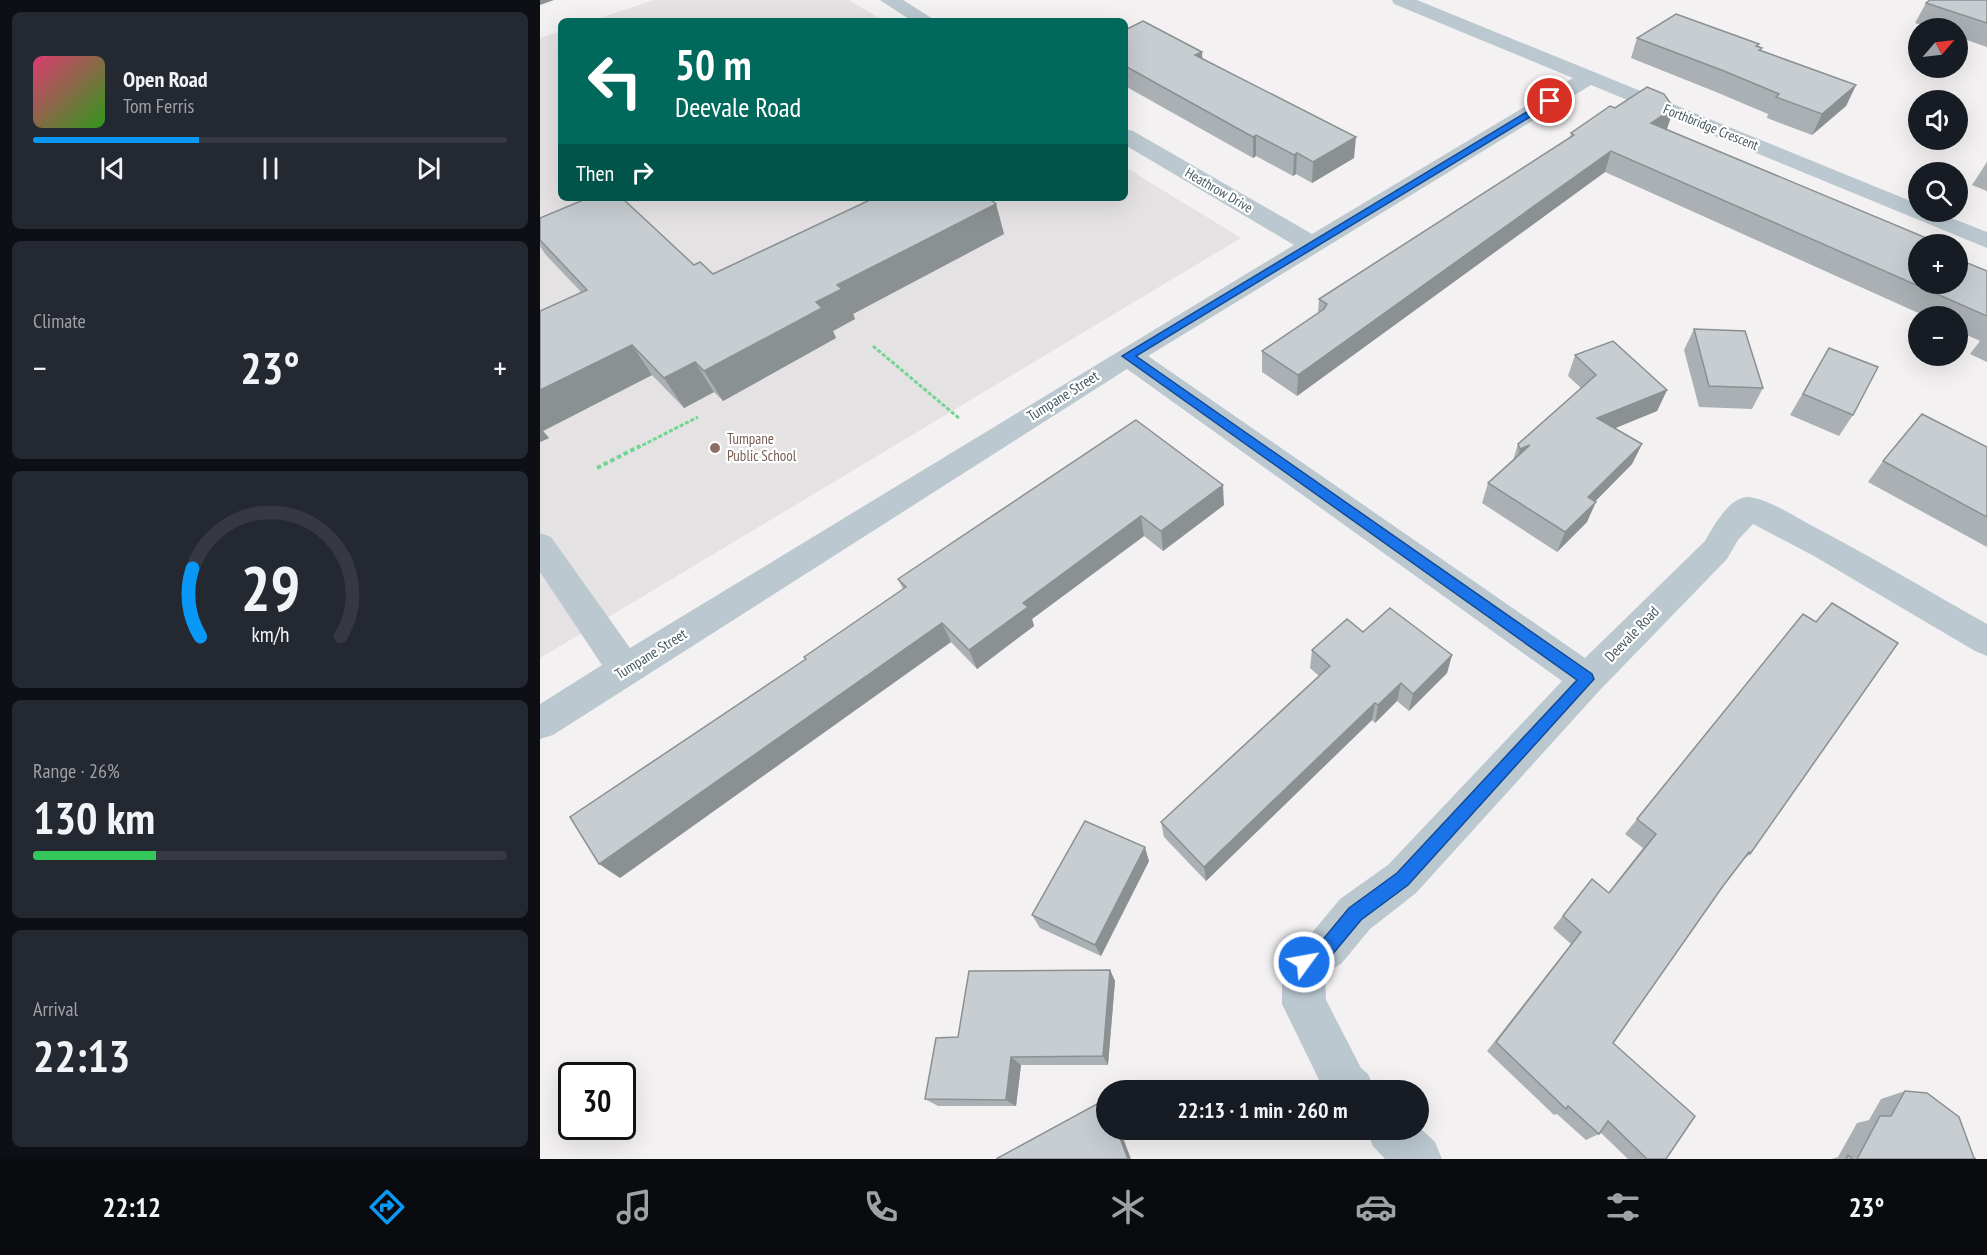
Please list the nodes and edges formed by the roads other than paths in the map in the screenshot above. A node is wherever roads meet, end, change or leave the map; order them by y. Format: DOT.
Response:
graph roads {
  1 [pos="889,0"];
  2 [pos="1401,0"];
  3 [pos="921,18"];
  4 [pos="1590,77"];
  5 [pos="1128,138"];
  6 [pos="1987,241"];
  7 [pos="1313,245"];
  8 [pos="1128,356"];
  9 [pos="540,546"];
  10 [pos="1987,641"];
  11 [pos="625,670"];
  12 [pos="1587,679"];
  13 [pos="540,723"];
  14 [pos="1343,1080"];
  15 [pos="1399,1140"];
  16 [pos="1418,1159"];
  1 -- 3 [label="street"];
  2 -- 4 [label="street, Forthbridge Crescent"];
  4 -- 6 [label="street, Forthbridge Crescent"];
  4 -- 7 [label="street, Tumpane Street"];
  5 -- 7 [label="street, Heathrow Drive"];
  7 -- 8 [label="street, Tumpane Street"];
  8 -- 11 [label="street, Tumpane Street"];
  8 -- 12 [label="street"];
  9 -- 11 [label="street"];
  10 -- 12 [label="street, Deevale Road"];
  11 -- 13 [label="street, Tumpane Street"];
  12 -- 14 [label="street"];
  15 -- 16 [label="street"];
}
